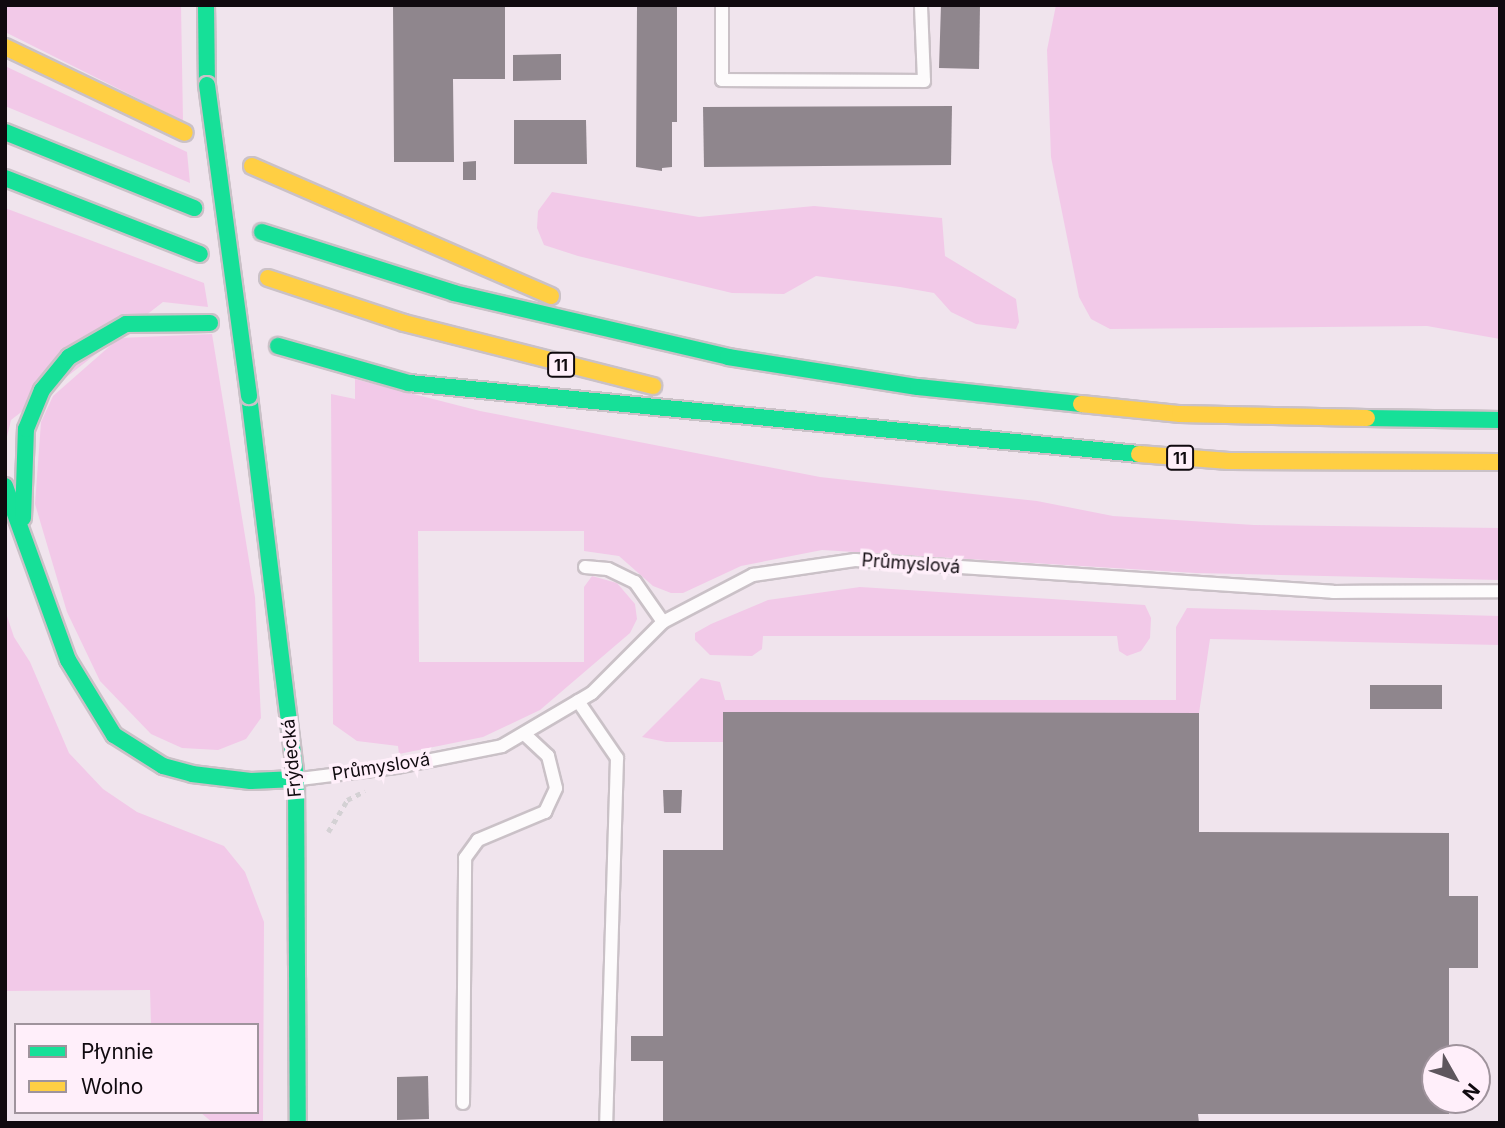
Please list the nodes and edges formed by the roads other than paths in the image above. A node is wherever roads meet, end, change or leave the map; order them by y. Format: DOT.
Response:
graph roads {
  1 [pos="206,5"];
  2 [pos="722,5"];
  3 [pos="921,5"];
  4 [pos="5,47"];
  5 [pos="5,132"];
  6 [pos="185,133"];
  7 [pos="252,166"];
  8 [pos="5,178"];
  9 [pos="194,208"];
  10 [pos="262,232"];
  11 [pos="200,254"];
  12 [pos="268,278"];
  13 [pos="210,323"];
  14 [pos="278,346"];
  15 [pos="728,357"];
  16 [pos="1500,420"];
  17 [pos="862,425"];
  18 [pos="1500,462"];
  19 [pos="5,486"];
  20 [pos="23,530"];
  21 [pos="584,566"];
  22 [pos="1500,591"];
  23 [pos="663,622"];
  24 [pos="579,701"];
  25 [pos="524,734"];
  26 [pos="296,779"];
  27 [pos="463,1102"];
  28 [pos="299,1123"];
  29 [pos="606,1123"];
  1 -- 26 [label="main road, Frýdecká, bridge"];
  2 -- 3 [label="lane"];
  4 -- 6 [label="main road"];
  5 -- 9 [label="main road"];
  7 -- 15 [label="main road"];
  8 -- 11 [label="main road"];
  10 -- 15 [label="main road"];
  12 -- 17 [label="main road, 11"];
  13 -- 20 [label="main road"];
  14 -- 17 [label="main road"];
  15 -- 16 [label="main road"];
  17 -- 18 [label="main road, 11"];
  19 -- 20 [label="main road"];
  20 -- 26 [label="main road"];
  21 -- 23 [label="lane"];
  22 -- 23 [label="lane, Průmyslová"];
  23 -- 24 [label="lane, Průmyslová"];
  24 -- 25 [label="lane, Průmyslová"];
  24 -- 29 [label="lane"];
  25 -- 26 [label="lane, Průmyslová"];
  25 -- 27 [label="lane"];
  26 -- 28 [label="main road, Frýdecká"];
}
